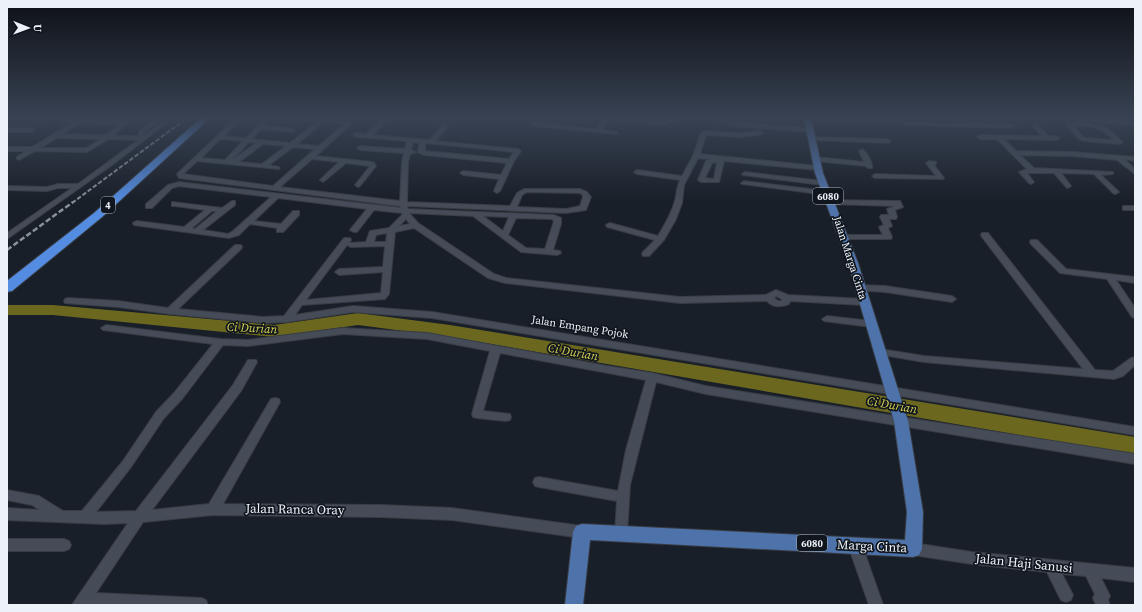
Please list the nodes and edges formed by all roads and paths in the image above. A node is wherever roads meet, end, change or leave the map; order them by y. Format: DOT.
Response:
graph roads {
  1 [pos="40,147"];
  2 [pos="93,147"];
  3 [pos="132,147"];
  4 [pos="162,147"];
  5 [pos="174,147"];
  6 [pos="209,147"];
  7 [pos="241,147"];
  8 [pos="254,147"];
  9 [pos="290,147"];
  10 [pos="307,147"];
  11 [pos="409,147"];
  12 [pos="421,147"];
  13 [pos="476,147"];
  14 [pos="699,147"];
  15 [pos="814,147"];
  16 [pos="1009,147"];
  17 [pos="1107,147"];
  18 [pos="321,148"];
  19 [pos="360,148"];
  20 [pos="7,149"];
  21 [pos="34,150"];
  22 [pos="408,151"];
  23 [pos="862,151"];
  24 [pos="421,152"];
  25 [pos="1016,153"];
  26 [pos="696,156"];
  27 [pos="310,157"];
  28 [pos="19,158"];
  29 [pos="1120,158"];
  30 [pos="1135,159"];
  31 [pos="196,160"];
  32 [pos="344,161"];
  33 [pos="511,161"];
  34 [pos="230,163"];
  35 [pos="934,163"];
  36 [pos="869,164"];
  37 [pos="746,165"];
  38 [pos="264,166"];
  39 [pos="818,167"];
  40 [pos="277,168"];
  41 [pos="1032,170"];
  42 [pos="1056,170"];
  43 [pos="636,172"];
  44 [pos="1095,172"];
  45 [pos="1135,172"];
  46 [pos="463,173"];
  47 [pos="1111,173"];
  48 [pos="745,174"];
  49 [pos="502,177"];
  50 [pos="684,178"];
  51 [pos="323,180"];
  52 [pos="1031,182"];
  53 [pos="7,183"];
  54 [pos="744,183"];
  55 [pos="358,185"];
  56 [pos="58,186"];
  57 [pos="78,186"];
  58 [pos="1068,186"];
  59 [pos="7,188"];
  60 [pos="497,191"];
  61 [pos="275,192"];
  62 [pos="1115,192"];
  63 [pos="827,193"];
  64 [pos="232,202"];
  65 [pos="175,204"];
  66 [pos="149,206"];
  67 [pos="372,208"];
  68 [pos="404,208"];
  69 [pos="1126,208"];
  70 [pos="1135,208"];
  71 [pos="210,209"];
  72 [pos="223,210"];
  73 [pos="513,212"];
  74 [pos="296,213"];
  75 [pos="475,214"];
  76 [pos="137,222"];
  77 [pos="248,222"];
  78 [pos="415,225"];
  79 [pos="610,225"];
  80 [pos="185,230"];
  81 [pos="354,230"];
  82 [pos="391,230"];
  83 [pos="196,232"];
  84 [pos="985,235"];
  85 [pos="504,236"];
  86 [pos="7,237"];
  87 [pos="844,237"];
  88 [pos="660,239"];
  89 [pos="1034,242"];
  90 [pos="389,244"];
  91 [pos="369,245"];
  92 [pos="238,247"];
  93 [pos="548,252"];
  94 [pos="557,253"];
  95 [pos="646,254"];
  96 [pos="387,269"];
  97 [pos="339,272"];
  98 [pos="7,276"];
  99 [pos="1111,279"];
  100 [pos="1135,280"];
  101 [pos="7,288"];
  102 [pos="860,288"];
  103 [pos="952,299"];
  104 [pos="68,301"];
  105 [pos="864,302"];
  106 [pos="305,303"];
  107 [pos="170,312"];
  108 [pos="1135,315"];
  109 [pos="287,319"];
  110 [pos="827,320"];
  111 [pos="871,324"];
  112 [pos="106,328"];
  113 [pos="220,342"];
  114 [pos="496,349"];
  115 [pos="880,352"];
  116 [pos="1135,360"];
  117 [pos="252,362"];
  118 [pos="1093,374"];
  119 [pos="652,377"];
  120 [pos="893,395"];
  121 [pos="275,402"];
  122 [pos="506,417"];
  123 [pos="900,418"];
  124 [pos="1135,431"];
  125 [pos="1135,459"];
  126 [pos="539,482"];
  127 [pos="7,495"];
  128 [pos="624,497"];
  129 [pos="213,509"];
  130 [pos="7,514"];
  131 [pos="61,516"];
  132 [pos="85,517"];
  133 [pos="139,517"];
  134 [pos="582,532"];
  135 [pos="621,534"];
  136 [pos="7,545"];
  137 [pos="64,545"];
  138 [pos="855,545"];
  139 [pos="913,549"];
  140 [pos="1051,566"];
  141 [pos="1090,570"];
  142 [pos="1135,575"];
  143 [pos="1066,595"];
  144 [pos="81,602"];
  145 [pos="201,605"];
  146 [pos="574,605"];
  147 [pos="876,605"];
  148 [pos="1103,605"];
  1 -- 21 [label="street"];
  2 -- 21 [label="street"];
  3 -- 57 [label="street"];
  4 -- 98 [label="highway, 4"];
  5 -- 101 [label="highway, 4"];
  6 -- 31 [label="street"];
  7 -- 34 [label="street"];
  8 -- 34 [label="street"];
  9 -- 38 [label="street"];
  10 -- 18 [label="street"];
  11 -- 22 [label="street"];
  12 -- 24 [label="street"];
  13 -- 33 [label="street"];
  14 -- 26 [label="street"];
  15 -- 39 [label="main road, Jalan Marga Cinta / 6080"];
  16 -- 25 [label="street"];
  17 -- 29 [label="street"];
  18 -- 27 [label="street"];
  19 -- 22 [label="street"];
  20 -- 21 [label="street"];
  21 -- 28 [label="street"];
  22 -- 24 [label="street"];
  22 -- 68 [label="street"];
  23 -- 36 [label="street"];
  24 -- 33 [label="street"];
  25 -- 29 [label="street"];
  25 -- 41 [label="street"];
  26 -- 39 [label="street"];
  26 -- 50 [label="street"];
  27 -- 32 [label="street"];
  27 -- 61 [label="street"];
  29 -- 30 [label="street"];
  29 -- 45 [label="street"];
  31 -- 34 [label="street"];
  31 -- 61 [label="street"];
  32 -- 51 [label="street"];
  32 -- 55 [label="street"];
  33 -- 49 [label="street"];
  34 -- 38 [label="street"];
  35 -- 36 [label="street"];
  36 -- 39 [label="street"];
  37 -- 39 [label="street"];
  38 -- 40 [label="street"];
  39 -- 63 [label="main road, Jalan Marga Cinta / 6080"];
  41 -- 42 [label="street"];
  41 -- 52 [label="street"];
  42 -- 44 [label="street"];
  42 -- 58 [label="street"];
  43 -- 50 [label="street"];
  44 -- 47 [label="street"];
  44 -- 62 [label="street"];
  46 -- 49 [label="street"];
  48 -- 63 [label="street"];
  49 -- 60 [label="street"];
  50 -- 88 [label="street"];
  53 -- 56 [label="street"];
  54 -- 63 [label="street"];
  56 -- 57 [label="street"];
  56 -- 59 [label="street"];
  57 -- 86 [label="street"];
  61 -- 66 [label="street"];
  61 -- 67 [label="street"];
  61 -- 68 [label="street"];
  61 -- 77 [label="street"];
  63 -- 87 [label="main road, Jalan Marga Cinta / 6080"];
  63 -- 87 [label="street"];
  64 -- 72 [label="street"];
  65 -- 71 [label="street"];
  67 -- 68 [label="street"];
  67 -- 81 [label="street"];
  68 -- 73 [label="street"];
  68 -- 75 [label="street"];
  68 -- 78 [label="street"];
  68 -- 82 [label="street"];
  69 -- 70 [label="street"];
  71 -- 72 [label="street"];
  71 -- 80 [label="street"];
  72 -- 83 [label="street"];
  73 -- 73 [label="street"];
  73 -- 75 [label="street"];
  73 -- 85 [label="street"];
  73 -- 93 [label="street"];
  74 -- 77 [label="street"];
  75 -- 85 [label="street"];
  76 -- 80 [label="street"];
  77 -- 83 [label="street"];
  78 -- 82 [label="street"];
  78 -- 105 [label="street"];
  79 -- 88 [label="street"];
  80 -- 83 [label="street"];
  82 -- 90 [label="street"];
  82 -- 91 [label="street"];
  84 -- 118 [label="street"];
  85 -- 93 [label="street"];
  87 -- 102 [label="main road, Jalan Marga Cinta / 6080"];
  88 -- 95 [label="street"];
  89 -- 100 [label="street"];
  90 -- 91 [label="street"];
  90 -- 96 [label="street"];
  91 -- 109 [label="street"];
  92 -- 107 [label="street"];
  93 -- 94 [label="street"];
  96 -- 97 [label="street"];
  96 -- 106 [label="street"];
  99 -- 108 [label="street"];
  102 -- 103 [label="street"];
  102 -- 105 [label="main road, Jalan Marga Cinta / 6080"];
  104 -- 107 [label="street, Jalan Empang Pojok"];
  105 -- 111 [label="main road, Jalan Marga Cinta / 6080"];
  107 -- 109 [label="street, Jalan Empang Pojok"];
  109 -- 120 [label="street, Jalan Empang Pojok"];
  110 -- 111 [label="street"];
  111 -- 115 [label="main road, Jalan Marga Cinta / 6080"];
  112 -- 113 [label="street"];
  113 -- 114 [label="street"];
  113 -- 132 [label="street"];
  114 -- 119 [label="street"];
  114 -- 122 [label="street"];
  115 -- 118 [label="street"];
  115 -- 120 [label="main road, Jalan Marga Cinta / 6080"];
  116 -- 118 [label="street"];
  117 -- 133 [label="street"];
  119 -- 123 [label="street"];
  119 -- 128 [label="street"];
  120 -- 123 [label="main road, Marga Cinta / 6080"];
  120 -- 124 [label="street, Jalan Empang Pojok"];
  121 -- 129 [label="street"];
  123 -- 125 [label="street"];
  123 -- 139 [label="main road, Marga Cinta / 6080"];
  126 -- 128 [label="street"];
  127 -- 131 [label="street"];
  128 -- 135 [label="street"];
  129 -- 133 [label="street, Jalan Ranca Oray"];
  129 -- 134 [label="street, Jalan Ranca Oray"];
  130 -- 131 [label="street, Jalan Ranca Oray"];
  131 -- 132 [label="street, Jalan Ranca Oray"];
  132 -- 133 [label="street, Jalan Ranca Oray"];
  133 -- 144 [label="street"];
  134 -- 135 [label="main road, Marga Cinta / 6080"];
  134 -- 146 [label="main road"];
  135 -- 138 [label="main road, Marga Cinta / 6080"];
  136 -- 137 [label="street"];
  138 -- 139 [label="main road, Marga Cinta / 6080"];
  138 -- 147 [label="street"];
  139 -- 140 [label="street, Jalan Haji Sanusi"];
  140 -- 141 [label="street, Jalan Haji Sanusi"];
  140 -- 143 [label="street"];
  141 -- 142 [label="street, Jalan Haji Sanusi"];
  141 -- 148 [label="street"];
  144 -- 145 [label="street"];
}
